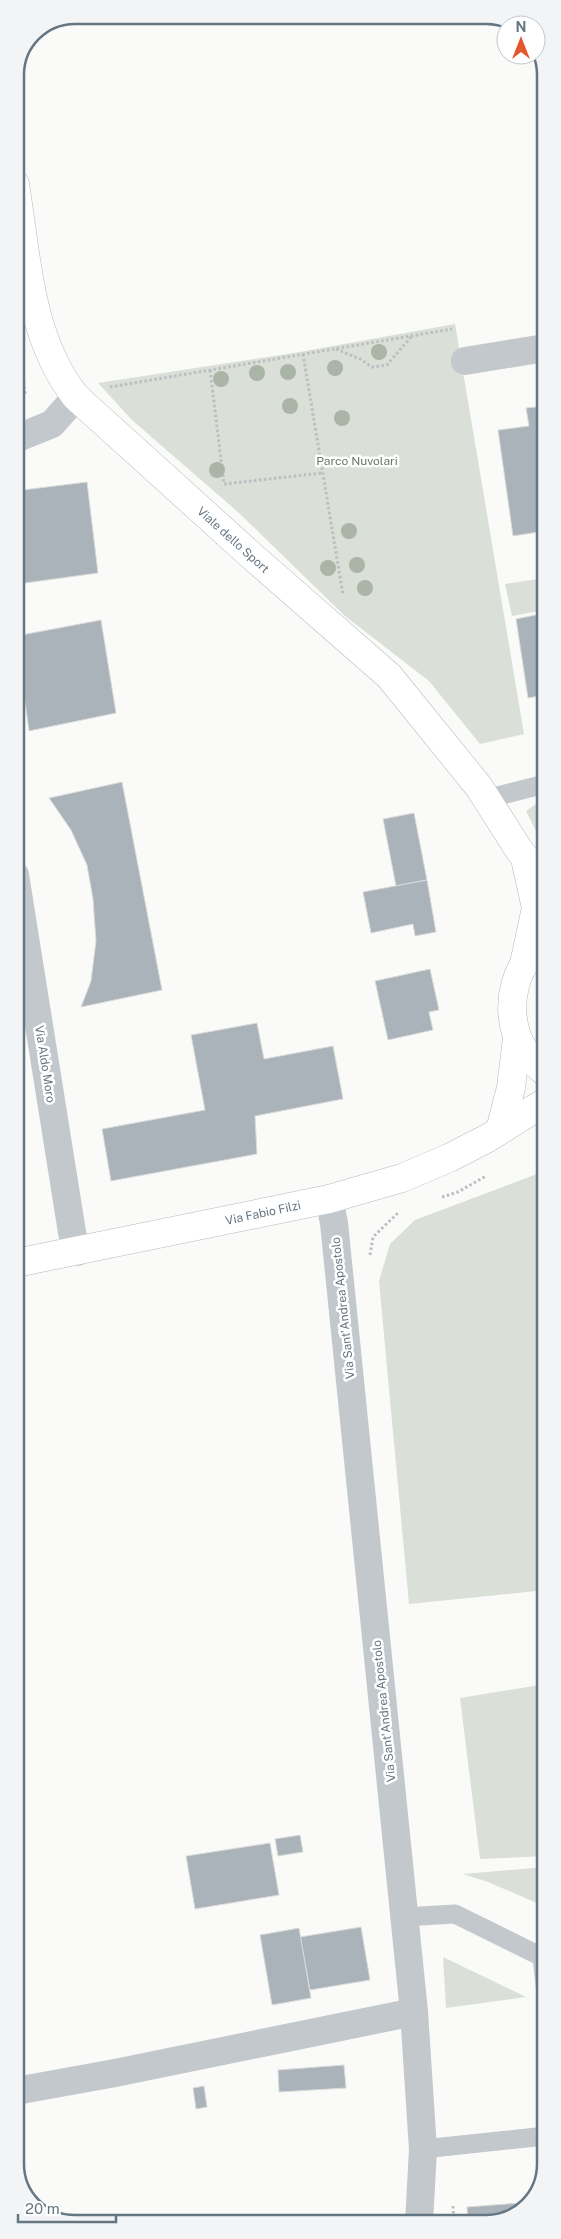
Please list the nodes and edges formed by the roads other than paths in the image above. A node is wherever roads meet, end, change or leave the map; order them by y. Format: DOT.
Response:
graph roads {
  1 [pos="24,238"];
  2 [pos="537,349"];
  3 [pos="465,361"];
  4 [pos="76,397"];
  5 [pos="24,435"];
  6 [pos="537,786"];
  7 [pos="486,799"];
  8 [pos="525,859"];
  9 [pos="537,874"];
  10 [pos="24,931"];
  11 [pos="537,952"];
  12 [pos="524,964"];
  13 [pos="517,1038"];
  14 [pos="537,1066"];
  15 [pos="537,1107"];
  16 [pos="500,1130"];
  17 [pos="329,1199"];
  18 [pos="77,1252"];
  19 [pos="24,1262"];
  20 [pos="404,1917"];
  21 [pos="537,1955"];
  22 [pos="414,2012"];
  23 [pos="24,2090"];
  24 [pos="537,2137"];
  25 [pos="423,2148"];
  26 [pos="419,2215"];
  1 -- 4 [label="street, Viale dello Sport"];
  2 -- 3 [label="street"];
  4 -- 5 [label="street"];
  4 -- 7 [label="street, Viale dello Sport"];
  6 -- 7 [label="lane"];
  7 -- 8 [label="street, Viale dello Sport"];
  8 -- 9 [label="street, Viale dello Sport"];
  8 -- 12 [label="street, Viale dello Sport"];
  10 -- 18 [label="street, Via Aldo Moro"];
  11 -- 12 [label="street"];
  12 -- 13 [label="street"];
  13 -- 14 [label="street"];
  13 -- 16 [label="street"];
  15 -- 16 [label="street, Via Fabio Filzi"];
  16 -- 17 [label="street, Via Fabio Filzi"];
  17 -- 18 [label="street, Via Fabio Filzi"];
  17 -- 20 [label="street, Via Sant'Andrea Apostolo"];
  18 -- 19 [label="street, Via Fabio Filzi"];
  20 -- 21 [label="lane"];
  20 -- 22 [label="street, Via Sant'Andrea Apostolo"];
  22 -- 23 [label="street"];
  22 -- 25 [label="street, Via Sant'Andrea Apostolo"];
  24 -- 25 [label="lane"];
  25 -- 26 [label="street, Via Sant'Andrea Apostolo"];
}
